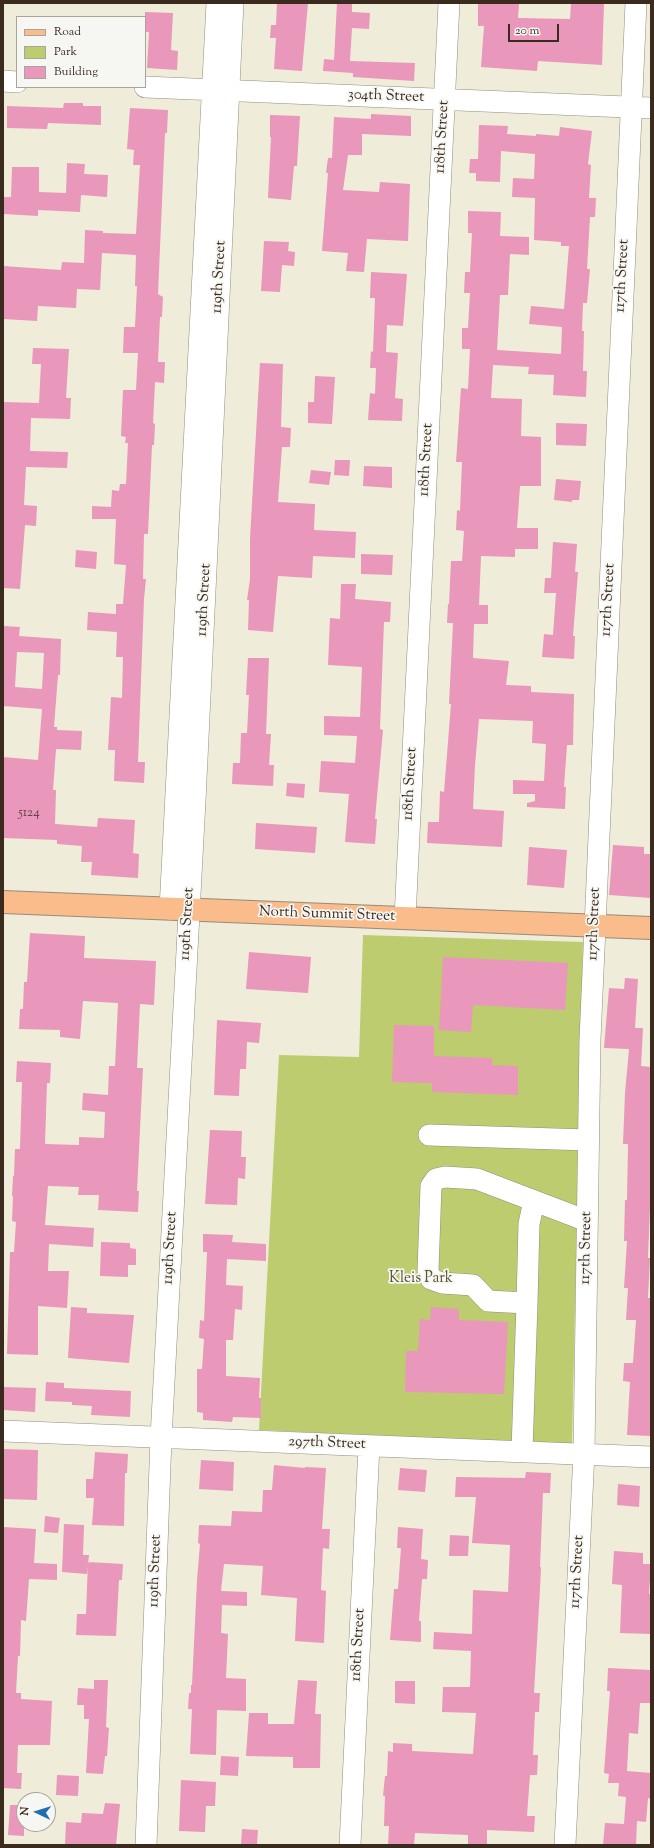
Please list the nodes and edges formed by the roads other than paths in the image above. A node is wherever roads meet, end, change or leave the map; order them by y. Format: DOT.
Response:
graph roads {
  1 [pos="217,3"];
  2 [pos="233,3"];
  3 [pos="449,3"];
  4 [pos="636,3"];
  5 [pos="3,81"];
  6 [pos="16,82"];
  7 [pos="146,87"];
  8 [pos="221,90"];
  9 [pos="444,100"];
  10 [pos="641,108"];
  11 [pos="3,902"];
  12 [pos="179,909"];
  13 [pos="404,918"];
  14 [pos="595,926"];
  15 [pos="651,928"];
  16 [pos="429,1135"];
  17 [pos="588,1140"];
  18 [pos="534,1201"];
  19 [pos="587,1221"];
  20 [pos="527,1303"];
  21 [pos="3,1431"];
  22 [pos="161,1438"];
  23 [pos="369,1446"];
  24 [pos="522,1451"];
  25 [pos="584,1453"];
  26 [pos="651,1457"];
  27 [pos="146,1845"];
  28 [pos="350,1845"];
  29 [pos="565,1845"];
  1 -- 8 [label="street, 119th Street"];
  2 -- 8 [label="street, 119th Street"];
  3 -- 9 [label="street, 118th Street"];
  4 -- 10 [label="street, 117th Street"];
  5 -- 6 [label="street"];
  7 -- 8 [label="street, 304th Street"];
  8 -- 9 [label="street, 304th Street"];
  8 -- 12 [label="street, 119th Street"];
  9 -- 10 [label="street, 304th Street"];
  9 -- 13 [label="street, 118th Street"];
  10 -- 14 [label="street, 117th Street"];
  11 -- 12 [label="main road, North Summit Street"];
  12 -- 13 [label="main road, North Summit Street"];
  12 -- 22 [label="street, 119th Street"];
  13 -- 14 [label="main road, North Summit Street"];
  14 -- 15 [label="main road, North Summit Street"];
  14 -- 17 [label="street, 117th Street"];
  16 -- 17 [label="street"];
  17 -- 19 [label="street, 117th Street"];
  18 -- 19 [label="street"];
  18 -- 20 [label="street"];
  18 -- 20 [label="street"];
  19 -- 25 [label="street, 117th Street"];
  20 -- 24 [label="street"];
  21 -- 22 [label="street, 297th Street"];
  22 -- 23 [label="street, 297th Street"];
  22 -- 27 [label="street, 119th Street"];
  23 -- 24 [label="street, 297th Street"];
  23 -- 28 [label="street, 118th Street"];
  24 -- 25 [label="street, 297th Street"];
  25 -- 26 [label="street, 297th Street"];
  25 -- 29 [label="street, 117th Street"];
}
